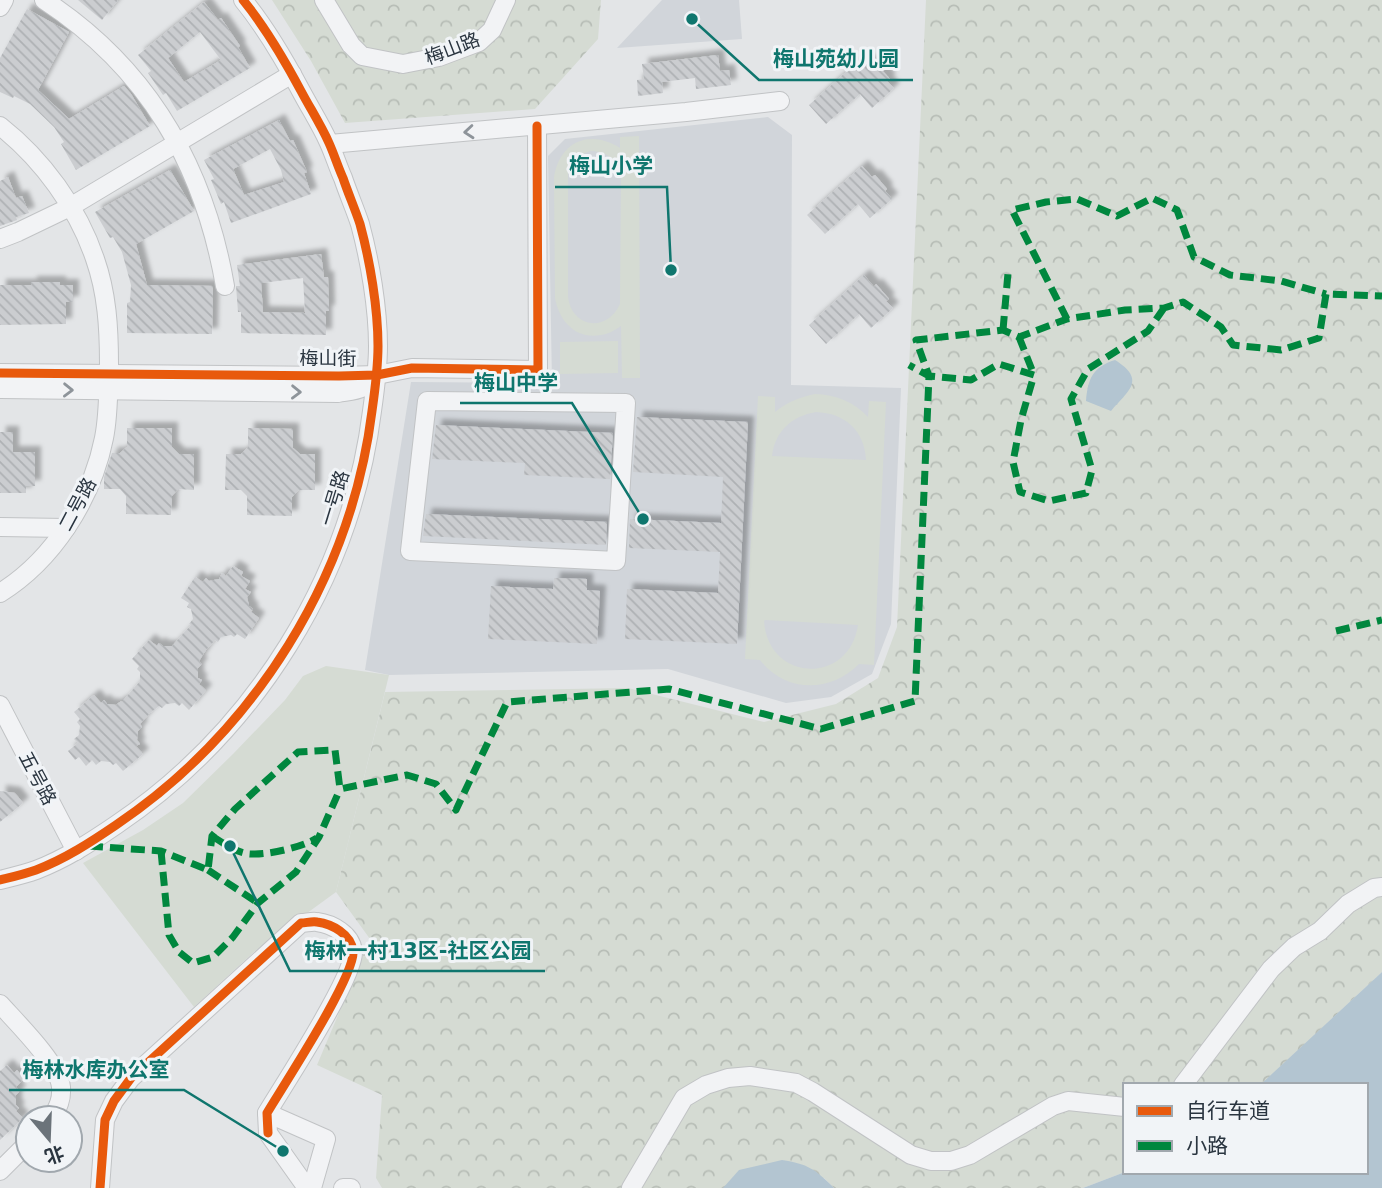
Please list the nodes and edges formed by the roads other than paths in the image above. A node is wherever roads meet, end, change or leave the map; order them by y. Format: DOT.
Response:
graph roads {
  1 [pos="4,0"];
  2 [pos="44,0"];
  3 [pos="243,0"];
  4 [pos="324,0"];
  5 [pos="506,0"];
  6 [pos="0,7"];
  7 [pos="292,74"];
  8 [pos="780,101"];
  9 [pos="537,125"];
  10 [pos="0,126"];
  11 [pos="178,143"];
  12 [pos="330,144"];
  13 [pos="70,207"];
  14 [pos="0,239"];
  15 [pos="225,286"];
  16 [pos="500,369"];
  17 [pos="0,373"];
  18 [pos="377,375"];
  19 [pos="108,382"];
  20 [pos="0,389"];
  21 [pos="500,402"];
  22 [pos="0,527"];
  23 [pos="66,528"];
  24 [pos="0,593"];
  25 [pos="0,705"];
  26 [pos="76,851"];
  27 [pos="0,880"];
  28 [pos="1382,887"];
  29 [pos="0,1004"];
  30 [pos="1184,1083"];
  31 [pos="60,1104"];
  32 [pos="1123,1107"];
  33 [pos="267,1113"];
  34 [pos="14,1157"];
  35 [pos="0,1171"];
  36 [pos="100,1188"];
  37 [pos="309,1188"];
  38 [pos="343,1188"];
  39 [pos="351,1188"];
  40 [pos="631,1188"];
  1 -- 6 [label="street"];
  2 -- 11 [label="street"];
  3 -- 7 [label="street, 一号路"];
  4 -- 5 [label="street, 梅山路"];
  7 -- 11 [label="street"];
  7 -- 12 [label="street, 一号路"];
  8 -- 9 [label="street"];
  9 -- 12 [label="street, one-way"];
  9 -- 16 [label="street, 梅山街"];
  10 -- 13 [label="street, 二号路"];
  11 -- 13 [label="street"];
  11 -- 15 [label="street"];
  12 -- 18 [label="street, 一号路"];
  13 -- 14 [label="street"];
  13 -- 19 [label="street, 二号路"];
  16 -- 18 [label="street, 梅山街"];
  16 -- 21 [label="street"];
  17 -- 19 [label="street, 梅山街"];
  18 -- 19 [label="street, 梅山街"];
  18 -- 26 [label="street, 一号路"];
  20 -- 19 [label="street, 梅山街, one-way"];
  19 -- 23 [label="street, 二号路"];
  21 -- 21 [label="street"];
  22 -- 23 [label="street"];
  23 -- 24 [label="street, 二号路"];
  25 -- 26 [label="street, 五号路"];
  26 -- 27 [label="street, 一号路"];
  28 -- 30 [label="street"];
  29 -- 31 [label="street"];
  32 -- 40 [label="street"];
  33 -- 36 [label="street"];
  33 -- 37 [label="street"];
  33 -- 37 [label="street"];
  34 -- 35 [label="street"];
  38 -- 39 [label="street"];
}
